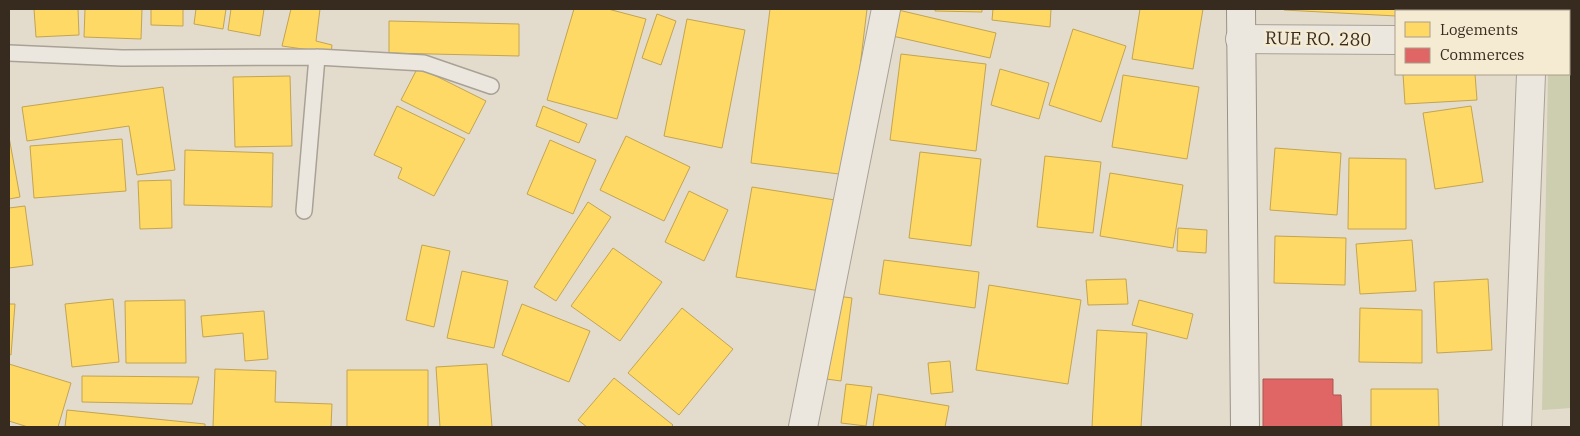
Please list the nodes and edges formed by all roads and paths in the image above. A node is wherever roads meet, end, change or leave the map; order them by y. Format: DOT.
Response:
graph roads {
  1 [pos="886,9"];
  2 [pos="1241,9"];
  3 [pos="1240,39"];
  4 [pos="1395,40"];
  5 [pos="9,54"];
  6 [pos="317,57"];
  7 [pos="1531,75"];
  8 [pos="491,86"];
  9 [pos="304,211"];
  10 [pos="803,427"];
  11 [pos="1245,427"];
  12 [pos="1517,427"];
  1 -- 10 [label="street"];
  2 -- 3 [label="street"];
  3 -- 4 [label="street, RUE RO. 280"];
  3 -- 11 [label="street"];
  5 -- 6 [label="lane"];
  6 -- 8 [label="lane"];
  6 -- 9 [label="lane"];
  7 -- 12 [label="street"];
}
